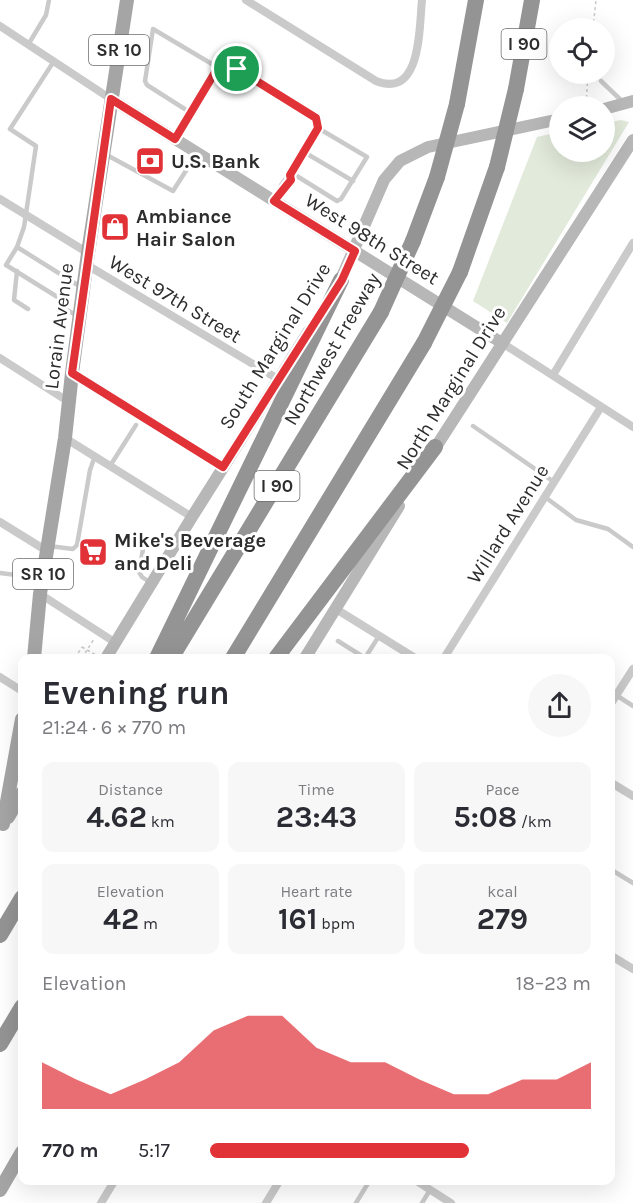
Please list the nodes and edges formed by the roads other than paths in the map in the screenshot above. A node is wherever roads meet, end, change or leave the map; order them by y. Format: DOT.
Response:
graph roads {
  1 [pos="49,0"];
  2 [pos="127,0"];
  3 [pos="246,0"];
  4 [pos="422,0"];
  5 [pos="476,0"];
  6 [pos="532,0"];
  7 [pos="0,26"];
  8 [pos="28,45"];
  9 [pos="54,61"];
  10 [pos="217,69"];
  11 [pos="606,84"];
  12 [pos="111,99"];
  13 [pos="630,105"];
  14 [pos="615,107"];
  15 [pos="191,113"];
  16 [pos="549,120"];
  17 [pos="318,128"];
  18 [pos="175,139"];
  19 [pos="633,140"];
  20 [pos="304,152"];
  21 [pos="103,153"];
  22 [pos="198,153"];
  23 [pos="291,174"];
  24 [pos="353,181"];
  25 [pos="0,199"];
  26 [pos="274,201"];
  27 [pos="26,215"];
  28 [pos="633,243"];
  29 [pos="17,247"];
  30 [pos="355,251"];
  31 [pos="87,259"];
  32 [pos="17,272"];
  33 [pos="342,280"];
  34 [pos="83,289"];
  35 [pos="28,309"];
  36 [pos="80,317"];
  37 [pos="502,344"];
  38 [pos="0,358"];
  39 [pos="72,373"];
  40 [pos="553,375"];
  41 [pos="278,379"];
  42 [pos="69,402"];
  43 [pos="601,407"];
  44 [pos="136,425"];
  45 [pos="473,426"];
  46 [pos="633,427"];
  47 [pos="65,438"];
  48 [pos="435,447"];
  49 [pos="95,456"];
  50 [pos="110,466"];
  51 [pos="223,467"];
  52 [pos="554,482"];
  53 [pos="545,497"];
  54 [pos="192,517"];
  55 [pos="0,522"];
  56 [pos="145,538"];
  57 [pos="633,547"];
  58 [pos="47,548"];
  59 [pos="0,573"];
  60 [pos="43,579"];
  61 [pos="152,584"];
  62 [pos="40,594"];
  63 [pos="336,609"];
  64 [pos="379,636"];
  65 [pos="338,641"];
  66 [pos="116,643"];
  67 [pos="34,654"];
  68 [pos="109,654"];
  69 [pos="160,654"];
  70 [pos="173,654"];
  71 [pos="235,654"];
  72 [pos="279,654"];
  73 [pos="308,654"];
  74 [pos="359,654"];
  75 [pos="368,654"];
  76 [pos="408,654"];
  77 [pos="447,654"];
  78 [pos="633,669"];
  79 [pos="0,677"];
  80 [pos="18,688"];
  81 [pos="616,695"];
  82 [pos="633,706"];
  83 [pos="18,739"];
  84 [pos="615,785"];
  85 [pos="633,796"];
  86 [pos="18,799"];
  87 [pos="1,825"];
  88 [pos="615,872"];
  89 [pos="633,883"];
  90 [pos="18,905"];
  91 [pos="0,935"];
  92 [pos="615,958"];
  93 [pos="633,969"];
  94 [pos="18,1015"];
  95 [pos="0,1044"];
  96 [pos="18,1159"];
  97 [pos="112,1185"];
  98 [pos="277,1185"];
  99 [pos="366,1185"];
  100 [pos="422,1185"];
  101 [pos="0,1190"];
  102 [pos="430,1190"];
  103 [pos="101,1203"];
  104 [pos="266,1203"];
  105 [pos="356,1203"];
  106 [pos="422,1203"];
  107 [pos="451,1203"];
  1 -- 8 [label="lane"];
  2 -- 12 [label="main road, Lorain Avenue / SR 10"];
  3 -- 4 [label="street"];
  5 -- 70 [label="highway, Northwest Freeway / I 90, bridge"];
  6 -- 71 [label="highway, I 90, bridge"];
  7 -- 8 [label="street, West 98th Street"];
  8 -- 9 [label="street, West 98th Street"];
  9 -- 12 [label="street, West 98th Street"];
  9 -- 27 [label="lane"];
  10 -- 15 [label="lane"];
  10 -- 15 [label="lane"];
  10 -- 17 [label="lane"];
  11 -- 13 [label="lane"];
  12 -- 18 [label="street, West 98th Street"];
  12 -- 21 [label="main road, Lorain Avenue / SR 10"];
  13 -- 14 [label="street"];
  15 -- 18 [label="lane"];
  16 -- 30 [label="street, South Marginal Drive"];
  17 -- 20 [label="lane"];
  17 -- 24 [label="lane"];
  18 -- 22 [label="street, West 98th Street"];
  19 -- 37 [label="street, North Marginal Drive"];
  20 -- 23 [label="lane"];
  20 -- 24 [label="lane"];
  21 -- 22 [label="lane"];
  21 -- 31 [label="main road, Lorain Avenue / SR 10"];
  22 -- 26 [label="street, West 98th Street"];
  23 -- 24 [label="lane"];
  23 -- 26 [label="lane"];
  25 -- 27 [label="street, West 97th Street"];
  26 -- 30 [label="street, West 98th Street"];
  27 -- 29 [label="lane"];
  27 -- 31 [label="street, West 97th Street"];
  28 -- 40 [label="street"];
  29 -- 32 [label="lane"];
  29 -- 34 [label="lane"];
  30 -- 33 [label="street, South Marginal Drive"];
  30 -- 37 [label="street, West 98th Street"];
  31 -- 34 [label="main road, Lorain Avenue / SR 10"];
  31 -- 41 [label="street, West 97th Street"];
  32 -- 35 [label="lane"];
  32 -- 36 [label="lane"];
  33 -- 41 [label="street, South Marginal Drive"];
  33 -- 69 [label="highway"];
  34 -- 36 [label="main road, Lorain Avenue / SR 10"];
  36 -- 39 [label="main road, Lorain Avenue / SR 10"];
  37 -- 40 [label="street, West 98th Street"];
  37 -- 48 [label="street, North Marginal Drive"];
  38 -- 42 [label="street"];
  39 -- 42 [label="main road, Lorain Avenue / SR 10"];
  39 -- 51 [label="street"];
  40 -- 43 [label="street, West 98th Street"];
  41 -- 51 [label="street, South Marginal Drive"];
  42 -- 47 [label="main road, Lorain Avenue / SR 10"];
  43 -- 46 [label="street, West 98th Street"];
  43 -- 52 [label="street, Willard Avenue"];
  44 -- 50 [label="lane"];
  45 -- 52 [label="lane"];
  47 -- 49 [label="street"];
  47 -- 58 [label="main road, Lorain Avenue / SR 10"];
  48 -- 63 [label="street, North Marginal Drive"];
  48 -- 72 [label="highway"];
  49 -- 50 [label="street"];
  49 -- 58 [label="lane"];
  50 -- 54 [label="street"];
  51 -- 54 [label="street, South Marginal Drive"];
  52 -- 53 [label="street, Willard Avenue"];
  53 -- 57 [label="lane"];
  53 -- 77 [label="street, Willard Avenue"];
  54 -- 61 [label="street, South Marginal Drive"];
  55 -- 58 [label="street"];
  56 -- 61 [label="lane"];
  58 -- 60 [label="main road, Lorain Avenue / SR 10"];
  59 -- 60 [label="lane"];
  60 -- 62 [label="main road, Lorain Avenue / SR 10"];
  61 -- 66 [label="street, South Marginal Drive"];
  62 -- 66 [label="street"];
  62 -- 67 [label="main road, Lorain Avenue / SR 10"];
  63 -- 64 [label="street"];
  63 -- 73 [label="street, North Marginal Drive"];
  64 -- 75 [label="lane"];
  64 -- 76 [label="street"];
  65 -- 74 [label="lane"];
  66 -- 68 [label="street, South Marginal Drive"];
  78 -- 81 [label="street"];
  79 -- 80 [label="street"];
  81 -- 82 [label="lane"];
  83 -- 87 [label="main road"];
  84 -- 85 [label="street"];
  86 -- 87 [label="main road"];
  88 -- 89 [label="lane"];
  90 -- 91 [label="highway"];
  92 -- 93 [label="street"];
  94 -- 95 [label="highway"];
  96 -- 101 [label="main road"];
  97 -- 103 [label="street"];
  98 -- 104 [label="street"];
  99 -- 105 [label="lane"];
  100 -- 102 [label="street"];
  102 -- 106 [label="lane"];
  102 -- 107 [label="street"];
}
